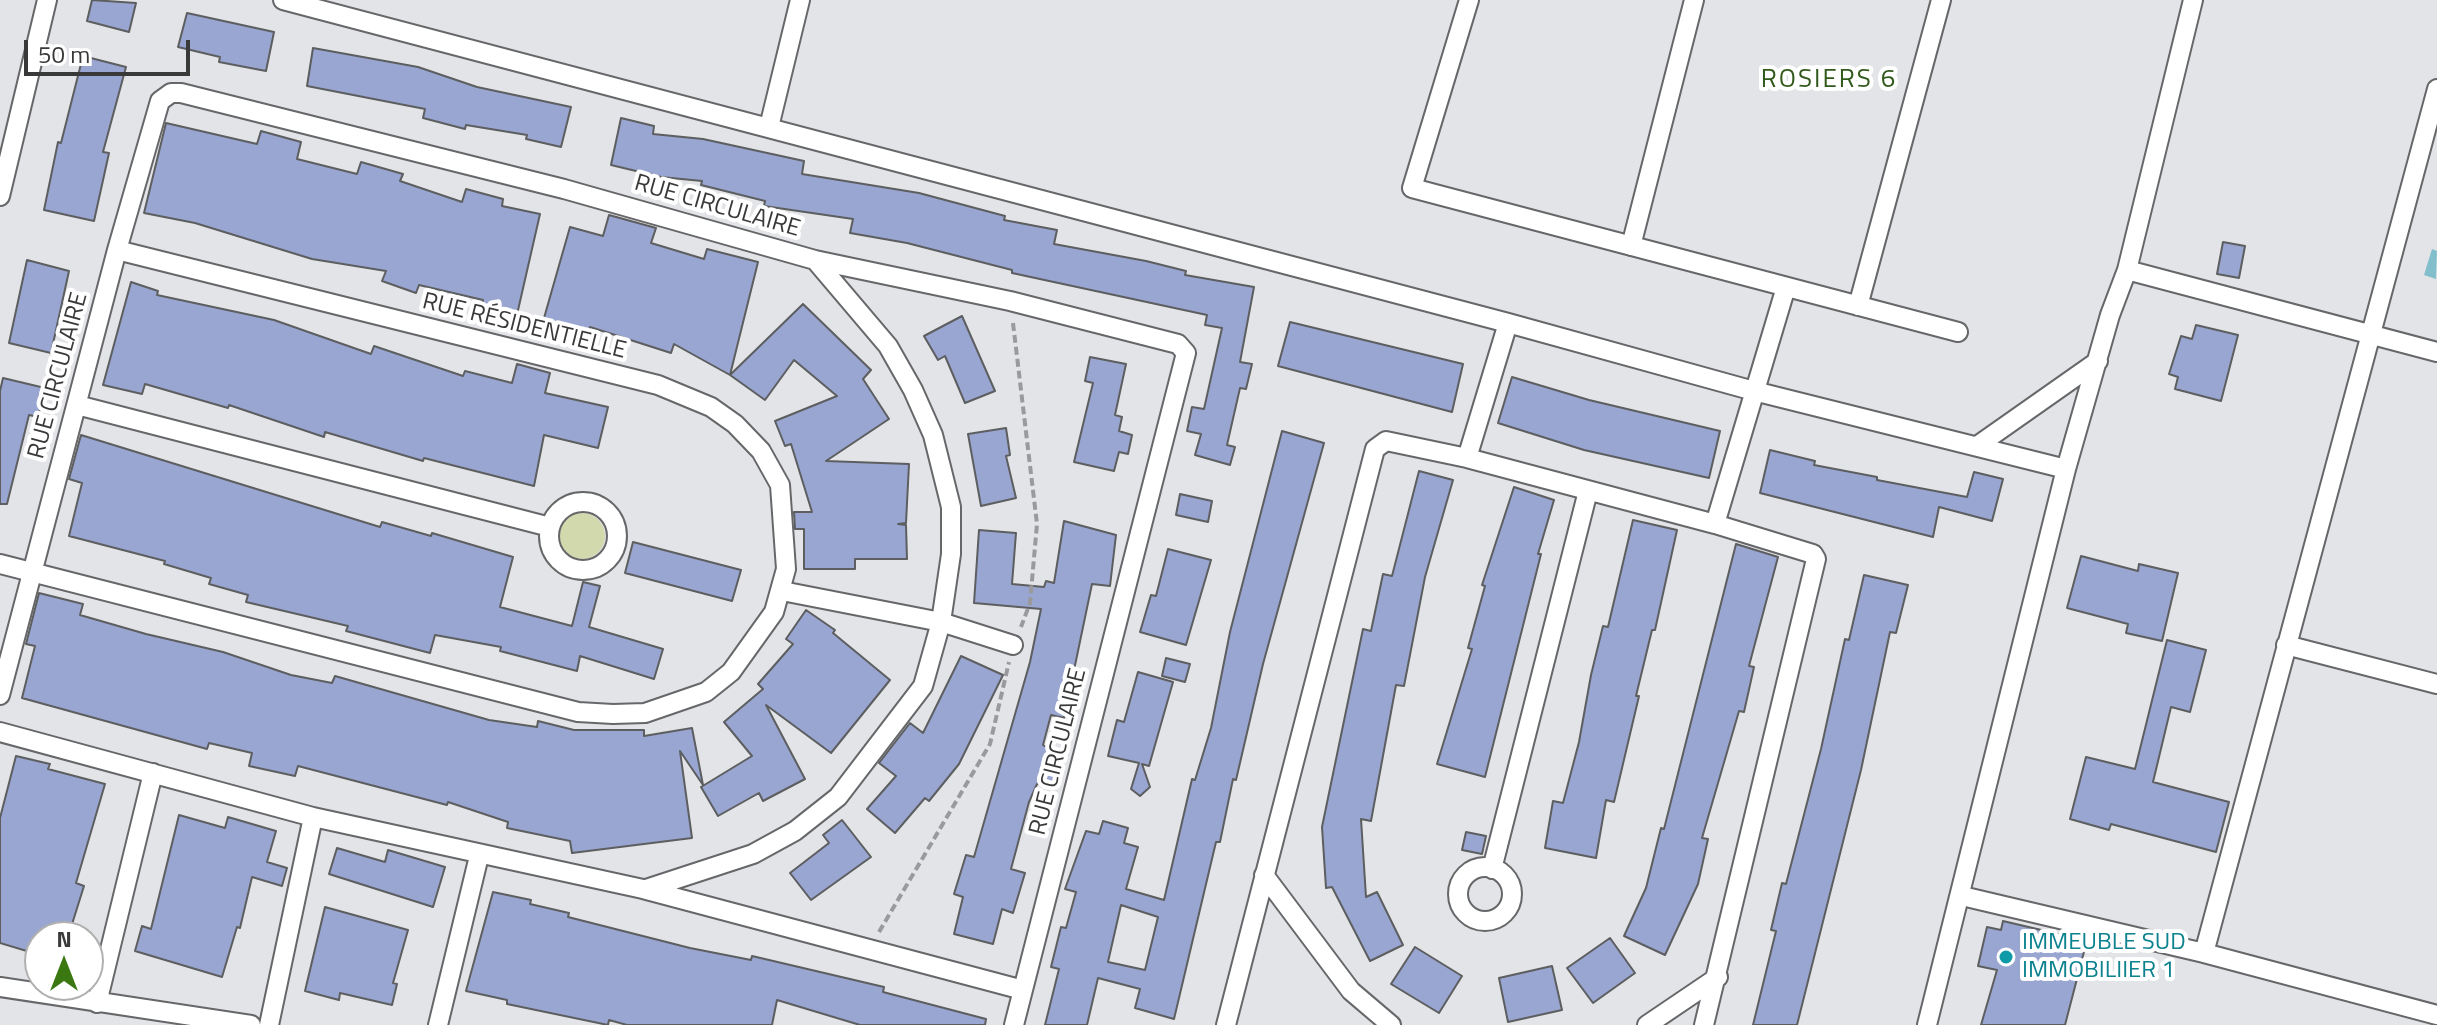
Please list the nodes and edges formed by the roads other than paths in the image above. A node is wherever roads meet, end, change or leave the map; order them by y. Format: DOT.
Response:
graph roads {
  1 [pos="47,0"];
  2 [pos="283,0"];
  3 [pos="800,0"];
  4 [pos="1469,0"];
  5 [pos="1694,0"];
  6 [pos="1941,0"];
  7 [pos="2193,0"];
  8 [pos="2437,89"];
  9 [pos="769,127"];
  10 [pos="0,196"];
  11 [pos="1631,246"];
  12 [pos="117,250"];
  13 [pos="815,260"];
  14 [pos="2127,270"];
  15 [pos="1786,287"];
  16 [pos="1858,306"];
  17 [pos="1508,323"];
  18 [pos="1958,332"];
  19 [pos="2368,335"];
  20 [pos="2437,352"];
  21 [pos="2098,361"];
  22 [pos="1754,391"];
  23 [pos="77,405"];
  24 [pos="1977,446"];
  25 [pos="1467,458"];
  26 [pos="2066,469"];
  27 [pos="1588,491"];
  28 [pos="1715,524"];
  29 [pos="550,527"];
  30 [pos="0,564"];
  31 [pos="30,572"];
  32 [pos="782,591"];
  33 [pos="941,622"];
  34 [pos="1013,645"];
  35 [pos="2286,645"];
  36 [pos="2437,684"];
  37 [pos="0,695"];
  38 [pos="0,732"];
  39 [pos="153,773"];
  40 [pos="313,817"];
  41 [pos="479,856"];
  42 [pos="1492,869"];
  43 [pos="1264,875"];
  44 [pos="643,889"];
  45 [pos="1962,896"];
  46 [pos="2204,953"];
  47 [pos="1718,977"];
  48 [pos="0,987"];
  49 [pos="1023,990"];
  50 [pos="97,1003"];
  51 [pos="2437,1015"];
  52 [pos="251,1025"];
  53 [pos="269,1025"];
  54 [pos="438,1025"];
  55 [pos="1014,1025"];
  56 [pos="1226,1025"];
  57 [pos="1391,1025"];
  58 [pos="1647,1025"];
  59 [pos="1704,1025"];
  60 [pos="1927,1025"];
  1 -- 10 [label="street"];
  2 -- 9 [label="street"];
  3 -- 9 [label="street"];
  4 -- 11 [label="street"];
  5 -- 11 [label="street"];
  6 -- 16 [label="street"];
  7 -- 14 [label="street"];
  8 -- 19 [label="street"];
  9 -- 17 [label="street"];
  11 -- 15 [label="street"];
  12 -- 13 [label="street, RUE CIRCULAIRE"];
  12 -- 23 [label="street, RUE CIRCULAIRE"];
  12 -- 32 [label="street, RUE RÉSIDENTIELLE"];
  13 -- 33 [label="street"];
  13 -- 49 [label="street, RUE CIRCULAIRE"];
  14 -- 19 [label="street"];
  14 -- 21 [label="street"];
  15 -- 16 [label="street"];
  15 -- 22 [label="street"];
  16 -- 18 [label="street"];
  17 -- 22 [label="street"];
  17 -- 25 [label="street"];
  19 -- 20 [label="street"];
  19 -- 35 [label="street"];
  21 -- 24 [label="street"];
  21 -- 26 [label="street"];
  22 -- 24 [label="street"];
  22 -- 28 [label="street"];
  23 -- 29 [label="street"];
  23 -- 31 [label="street, RUE CIRCULAIRE"];
  24 -- 26 [label="street"];
  25 -- 27 [label="street"];
  25 -- 43 [label="street"];
  26 -- 45 [label="street"];
  27 -- 28 [label="street"];
  27 -- 42 [label="street"];
  28 -- 47 [label="street"];
  30 -- 31 [label="street"];
  31 -- 32 [label="street"];
  31 -- 37 [label="street, RUE CIRCULAIRE"];
  32 -- 33 [label="street"];
  33 -- 34 [label="street"];
  33 -- 44 [label="street"];
  35 -- 36 [label="street"];
  35 -- 46 [label="street"];
  38 -- 39 [label="street"];
  39 -- 40 [label="street"];
  39 -- 50 [label="street"];
  40 -- 41 [label="street"];
  40 -- 53 [label="street"];
  41 -- 44 [label="street"];
  41 -- 54 [label="street"];
  43 -- 56 [label="street"];
  43 -- 57 [label="street"];
  44 -- 49 [label="street"];
  45 -- 46 [label="street"];
  45 -- 60 [label="street"];
  46 -- 51 [label="street"];
  47 -- 58 [label="street"];
  47 -- 59 [label="street"];
  48 -- 50 [label="street"];
  49 -- 55 [label="street, RUE CIRCULAIRE"];
  50 -- 52 [label="street"];
}
